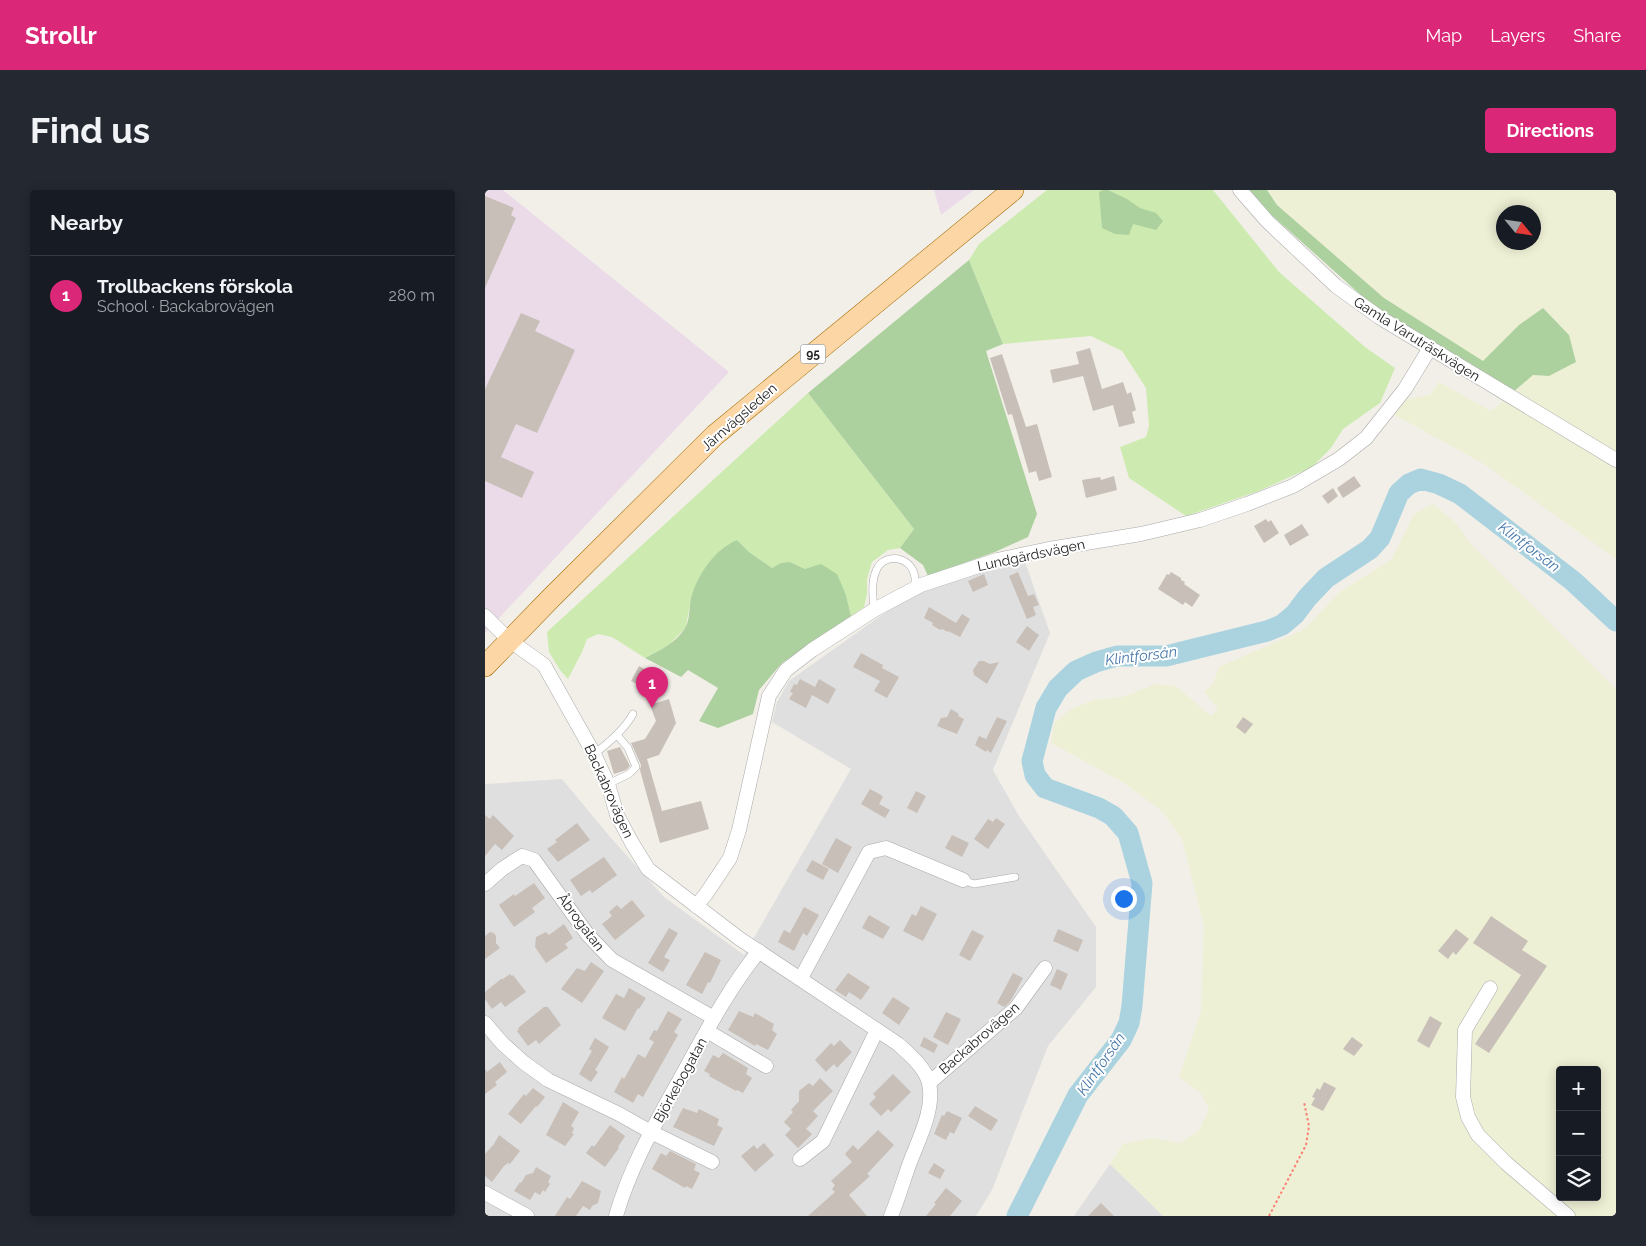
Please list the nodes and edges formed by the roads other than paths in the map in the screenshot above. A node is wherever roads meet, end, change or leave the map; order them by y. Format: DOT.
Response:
graph roads {
  1 [pos="1013,190"];
  2 [pos="1240,190"];
  3 [pos="1430,348"];
  4 [pos="1616,460"];
  5 [pos="913,589"];
  6 [pos="874,610"];
  7 [pos="485,616"];
  8 [pos="509,640"];
  9 [pos="485,666"];
  10 [pos="633,714"];
  11 [pos="617,734"];
  12 [pos="594,754"];
  13 [pos="608,784"];
  14 [pos="1015,877"];
  15 [pos="963,880"];
  16 [pos="485,884"];
  17 [pos="696,906"];
  18 [pos="759,951"];
  19 [pos="1045,968"];
  20 [pos="801,978"];
  21 [pos="1490,988"];
  22 [pos="714,1018"];
  23 [pos="485,1023"];
  24 [pos="877,1030"];
  25 [pos="707,1031"];
  26 [pos="766,1066"];
  27 [pos="929,1083"];
  28 [pos="651,1132"];
  29 [pos="800,1158"];
  30 [pos="712,1162"];
  31 [pos="485,1193"];
  32 [pos="527,1216"];
  33 [pos="616,1216"];
  34 [pos="891,1216"];
  35 [pos="1568,1216"];
  1 -- 8 [label="main road, Järnvägsleden / 95"];
  2 -- 3 [label="street, Gamla Varuträskvägen"];
  3 -- 4 [label="street, Gamla Varuträskvägen"];
  3 -- 5 [label="street, Lundgärdsvägen"];
  5 -- 6 [label="street, Lundgärdsvägen"];
  5 -- 6 [label="lane"];
  6 -- 17 [label="street, Lundgärdsvägen"];
  7 -- 8 [label="street, Backabrovägen"];
  8 -- 9 [label="main road, Järnvägsleden / 95"];
  8 -- 12 [label="street, Backabrovägen"];
  10 -- 11 [label="lane"];
  11 -- 12 [label="lane"];
  11 -- 13 [label="lane"];
  12 -- 13 [label="street, Backabrovägen"];
  13 -- 17 [label="street, Backabrovägen"];
  14 -- 15 [label="lane"];
  15 -- 20 [label="street"];
  16 -- 22 [label="street, Åbrogatan"];
  17 -- 18 [label="street, Backabrovägen"];
  18 -- 20 [label="street, Backabrovägen"];
  18 -- 22 [label="street, Björkebogatan"];
  19 -- 27 [label="street, Backabrovägen"];
  20 -- 24 [label="street, Backabrovägen"];
  21 -- 35 [label="street"];
  22 -- 25 [label="street, Björkebogatan"];
  23 -- 28 [label="street"];
  24 -- 27 [label="street, Backabrovägen"];
  24 -- 29 [label="street"];
  25 -- 26 [label="street"];
  25 -- 28 [label="street, Björkebogatan"];
  27 -- 34 [label="street, Backabrovägen"];
  28 -- 30 [label="street"];
  28 -- 33 [label="street, Björkebogatan"];
  31 -- 32 [label="street"];
}
